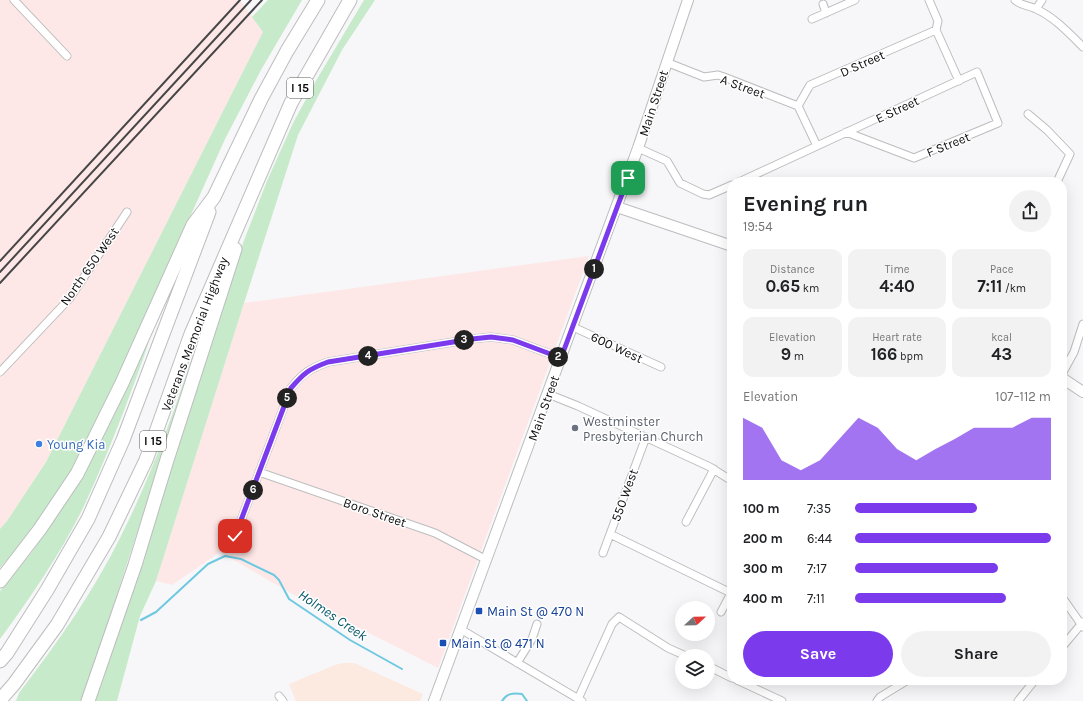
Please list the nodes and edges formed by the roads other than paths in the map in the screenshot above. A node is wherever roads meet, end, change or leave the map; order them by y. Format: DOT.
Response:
graph roads {
  1 [pos="14,0"];
  2 [pos="318,0"];
  3 [pos="350,0"];
  4 [pos="688,0"];
  5 [pos="855,0"];
  6 [pos="929,0"];
  7 [pos="1015,0"];
  8 [pos="1042,0"];
  9 [pos="823,4"];
  10 [pos="1036,9"];
  11 [pos="826,13"];
  12 [pos="812,19"];
  13 [pos="936,30"];
  14 [pos="1083,47"];
  15 [pos="67,56"];
  16 [pos="666,62"];
  17 [pos="977,72"];
  18 [pos="959,81"];
  19 [pos="798,106"];
  20 [pos="1028,114"];
  21 [pos="846,132"];
  22 [pos="817,146"];
  23 [pos="638,148"];
  24 [pos="750,177"];
  25 [pos="1059,177"];
  26 [pos="258,179"];
  27 [pos="727,187"];
  28 [pos="214,197"];
  29 [pos="617,207"];
  30 [pos="127,212"];
  31 [pos="727,244"];
  32 [pos="1083,324"];
  33 [pos="573,327"];
  34 [pos="561,358"];
  35 [pos="1067,365"];
  36 [pos="661,367"];
  37 [pos="0,372"];
  38 [pos="1067,381"];
  39 [pos="1083,392"];
  40 [pos="548,394"];
  41 [pos="646,437"];
  42 [pos="714,469"];
  43 [pos="259,472"];
  44 [pos="727,478"];
  45 [pos="686,522"];
  46 [pos="610,534"];
  47 [pos="235,536"];
  48 [pos="603,552"];
  49 [pos="487,560"];
  50 [pos="1,580"];
  51 [pos="727,590"];
  52 [pos="727,600"];
  53 [pos="1067,604"];
  54 [pos="721,612"];
  55 [pos="537,624"];
  56 [pos="1082,624"];
  57 [pos="462,630"];
  58 [pos="1067,641"];
  59 [pos="675,651"];
  60 [pos="3,657"];
  61 [pos="517,663"];
  62 [pos="715,670"];
  63 [pos="727,676"];
  64 [pos="748,685"];
  65 [pos="894,685"];
  66 [pos="1031,685"];
  67 [pos="0,700"];
  68 [pos="580,700"];
  69 [pos="88,701"];
  70 [pos="434,701"];
  71 [pos="782,701"];
  72 [pos="876,701"];
  73 [pos="1018,701"];
  1 -- 15 [label="street"];
  2 -- 28 [label="highway, I 15"];
  3 -- 26 [label="highway, Veterans Memorial Highway / I 15"];
  4 -- 16 [label="main road, Main Street"];
  5 -- 11 [label="street"];
  6 -- 13 [label="street"];
  7 -- 10 [label="street"];
  8 -- 10 [label="street"];
  9 -- 11 [label="street"];
  10 -- 14 [label="street"];
  11 -- 12 [label="street"];
  13 -- 18 [label="street"];
  13 -- 19 [label="street, D Street"];
  16 -- 19 [label="street, A Street"];
  16 -- 23 [label="main road, Main Street"];
  17 -- 18 [label="street, E Street"];
  17 -- 21 [label="street, F Street"];
  18 -- 21 [label="street, E Street"];
  19 -- 22 [label="street"];
  20 -- 25 [label="street"];
  21 -- 22 [label="street, E Street"];
  22 -- 24 [label="street, E Street"];
  23 -- 27 [label="street"];
  23 -- 29 [label="main road, Main Street"];
  26 -- 67 [label="highway, Veterans Memorial Highway / I 15"];
  26 -- 69 [label="highway"];
  28 -- 50 [label="highway"];
  28 -- 60 [label="highway, I 15"];
  29 -- 31 [label="main road"];
  29 -- 33 [label="main road, Main Street"];
  30 -- 37 [label="street, North 650 West"];
  32 -- 35 [label="street"];
  33 -- 34 [label="main road, Main Street"];
  33 -- 36 [label="street, 600 West"];
  34 -- 40 [label="main road, Main Street"];
  34 -- 43 [label="street"];
  38 -- 39 [label="main road"];
  40 -- 41 [label="street"];
  40 -- 49 [label="main road, Main Street"];
  41 -- 42 [label="street"];
  41 -- 46 [label="street, 550 West"];
  42 -- 44 [label="street"];
  42 -- 45 [label="street"];
  43 -- 47 [label="street"];
  43 -- 49 [label="street, Boro Street"];
  46 -- 48 [label="street, 550 West"];
  46 -- 51 [label="street"];
  49 -- 57 [label="main road, Main Street"];
  52 -- 54 [label="street"];
  53 -- 56 [label="street"];
  55 -- 61 [label="street"];
  56 -- 58 [label="street"];
  57 -- 61 [label="street"];
  57 -- 70 [label="main road, Main Street"];
  59 -- 68 [label="street"];
  61 -- 68 [label="street"];
  62 -- 63 [label="street"];
  64 -- 71 [label="street"];
  65 -- 72 [label="street"];
  66 -- 73 [label="street"];
}
